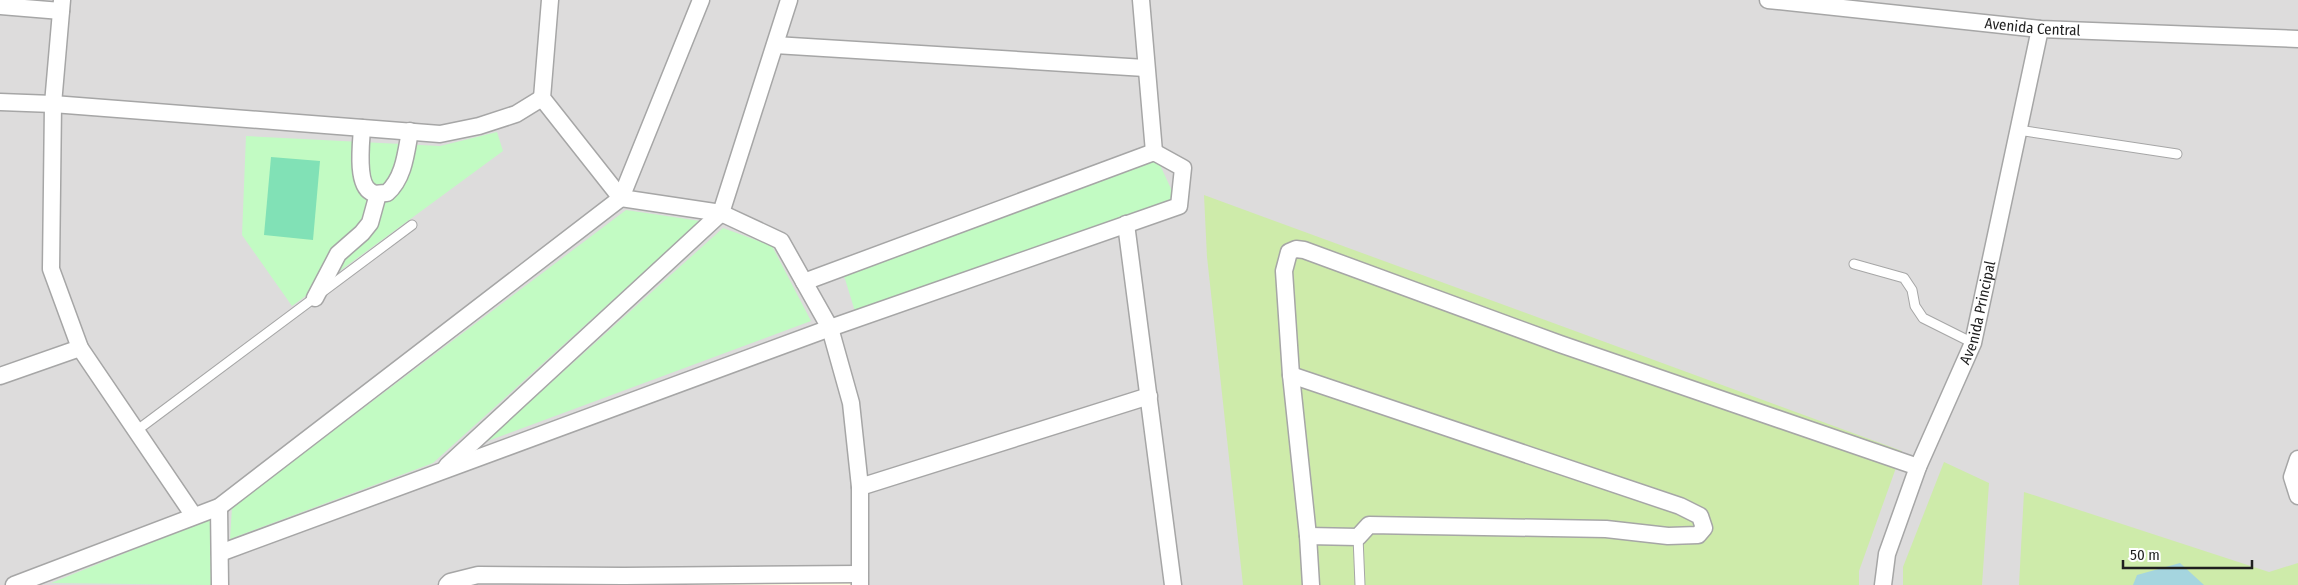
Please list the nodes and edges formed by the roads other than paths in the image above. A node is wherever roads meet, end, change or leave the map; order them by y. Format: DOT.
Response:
graph roads {
  1 [pos="550,0"];
  2 [pos="701,0"];
  3 [pos="789,0"];
  4 [pos="1141,0"];
  5 [pos="1768,0"];
  6 [pos="62,5"];
  7 [pos="0,6"];
  8 [pos="2040,29"];
  9 [pos="2298,39"];
  10 [pos="775,45"];
  11 [pos="1145,68"];
  12 [pos="542,98"];
  13 [pos="0,102"];
  14 [pos="54,104"];
  15 [pos="362,128"];
  16 [pos="2018,130"];
  17 [pos="410,131"];
  18 [pos="1154,152"];
  19 [pos="2177,154"];
  20 [pos="378,194"];
  21 [pos="622,198"];
  22 [pos="721,213"];
  23 [pos="1126,224"];
  24 [pos="412,226"];
  25 [pos="1854,264"];
  26 [pos="804,282"];
  27 [pos="315,298"];
  28 [pos="830,328"];
  29 [pos="1973,342"];
  30 [pos="80,348"];
  31 [pos="1291,375"];
  32 [pos="0,376"];
  33 [pos="1149,396"];
  34 [pos="136,431"];
  35 [pos="2298,459"];
  36 [pos="1918,467"];
  37 [pos="442,471"];
  38 [pos="860,487"];
  39 [pos="2298,496"];
  40 [pos="219,507"];
  41 [pos="194,516"];
  42 [pos="1308,536"];
  43 [pos="1358,536"];
  44 [pos="220,553"];
  45 [pos="860,580"];
  46 [pos="625,581"];
  47 [pos="33,582"];
  48 [pos="14,585"];
  49 [pos="220,585"];
  50 [pos="447,585"];
  51 [pos="1173,585"];
  52 [pos="1311,585"];
  53 [pos="1360,585"];
  54 [pos="1883,585"];
  1 -- 12 [label="street"];
  2 -- 21 [label="street"];
  3 -- 10 [label="street"];
  4 -- 11 [label="street"];
  5 -- 8 [label="street, Avenida Central"];
  6 -- 7 [label="street"];
  6 -- 14 [label="street"];
  8 -- 9 [label="street, Avenida Central"];
  8 -- 16 [label="street, Avenida Principal"];
  10 -- 11 [label="street"];
  10 -- 22 [label="street"];
  11 -- 18 [label="street"];
  12 -- 17 [label="street"];
  12 -- 21 [label="street"];
  13 -- 14 [label="street"];
  14 -- 15 [label="street"];
  14 -- 30 [label="street"];
  15 -- 17 [label="street"];
  15 -- 20 [label="street"];
  16 -- 19 [label="lane"];
  16 -- 29 [label="street, Avenida Principal"];
  17 -- 20 [label="street"];
  18 -- 23 [label="street"];
  18 -- 26 [label="street"];
  20 -- 27 [label="street"];
  21 -- 22 [label="street"];
  21 -- 40 [label="street"];
  22 -- 26 [label="street"];
  22 -- 37 [label="street"];
  23 -- 28 [label="street"];
  23 -- 33 [label="street"];
  24 -- 27 [label="lane"];
  25 -- 29 [label="lane"];
  26 -- 28 [label="street"];
  27 -- 34 [label="lane"];
  28 -- 37 [label="street"];
  28 -- 38 [label="street"];
  29 -- 36 [label="street, Avenida Principal"];
  30 -- 32 [label="street"];
  30 -- 34 [label="street"];
  31 -- 36 [label="street"];
  31 -- 42 [label="street"];
  31 -- 43 [label="street"];
  33 -- 38 [label="street"];
  33 -- 51 [label="street"];
  34 -- 41 [label="street"];
  35 -- 39 [label="street"];
  36 -- 54 [label="street, Avenida Principal"];
  37 -- 44 [label="street"];
  38 -- 45 [label="street"];
  40 -- 41 [label="street"];
  40 -- 44 [label="street"];
  41 -- 47 [label="street"];
  42 -- 43 [label="street"];
  42 -- 52 [label="street"];
  43 -- 53 [label="lane"];
  44 -- 49 [label="street"];
  45 -- 46 [label="street"];
  46 -- 50 [label="street"];
  47 -- 48 [label="street"];
}
